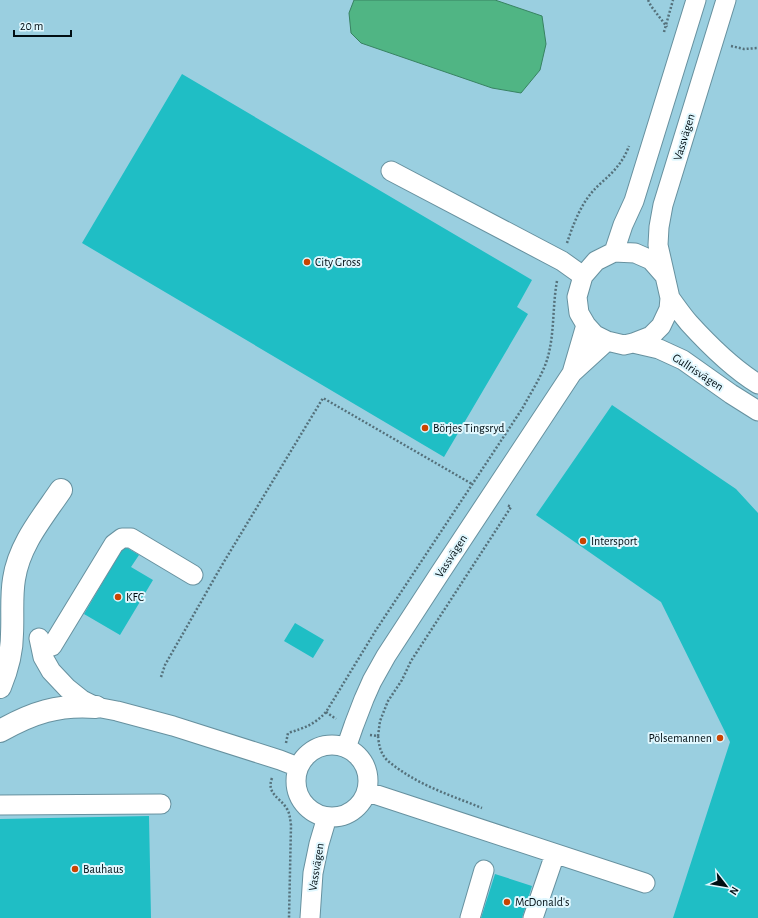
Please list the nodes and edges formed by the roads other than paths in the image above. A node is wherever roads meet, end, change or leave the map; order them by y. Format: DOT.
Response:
graph roads {
  1 [pos="696,0"];
  2 [pos="726,0"];
  3 [pos="391,171"];
  4 [pos="614,252"];
  5 [pos="583,276"];
  6 [pos="665,276"];
  7 [pos="670,298"];
  8 [pos="586,326"];
  9 [pos="607,341"];
  10 [pos="633,344"];
  11 [pos="572,373"];
  12 [pos="758,384"];
  13 [pos="758,411"];
  14 [pos="61,490"];
  15 [pos="193,575"];
  16 [pos="0,687"];
  17 [pos="96,707"];
  18 [pos="0,731"];
  19 [pos="349,740"];
  20 [pos="298,768"];
  21 [pos="368,792"];
  22 [pos="161,804"];
  23 [pos="0,805"];
  24 [pos="327,817"];
  25 [pos="555,854"];
  26 [pos="484,870"];
  27 [pos="645,883"];
  28 [pos="310,918"];
  29 [pos="470,918"];
  30 [pos="533,918"];
  1 -- 4 [label="street"];
  2 -- 6 [label="street, Vassvägen"];
  3 -- 5 [label="street"];
  4 -- 5 [label="street, Vassvägen"];
  4 -- 6 [label="street, Vassvägen"];
  5 -- 8 [label="street, Vassvägen"];
  6 -- 7 [label="street, Vassvägen"];
  7 -- 10 [label="street, Vassvägen"];
  7 -- 12 [label="street, Gullrisvägen"];
  8 -- 9 [label="street, Vassvägen"];
  8 -- 11 [label="street, Vassvägen"];
  9 -- 10 [label="street, Vassvägen"];
  9 -- 11 [label="street, Vassvägen"];
  10 -- 13 [label="street, Gullrisvägen"];
  11 -- 19 [label="street, Vassvägen"];
  14 -- 16 [label="highway"];
  15 -- 17 [label="street"];
  17 -- 18 [label="highway"];
  17 -- 20 [label="street"];
  19 -- 20 [label="street"];
  19 -- 21 [label="street"];
  20 -- 24 [label="street"];
  21 -- 24 [label="street"];
  21 -- 25 [label="street"];
  22 -- 23 [label="street"];
  24 -- 28 [label="street, Vassvägen"];
  25 -- 27 [label="street"];
  25 -- 30 [label="street"];
  26 -- 29 [label="street"];
}
